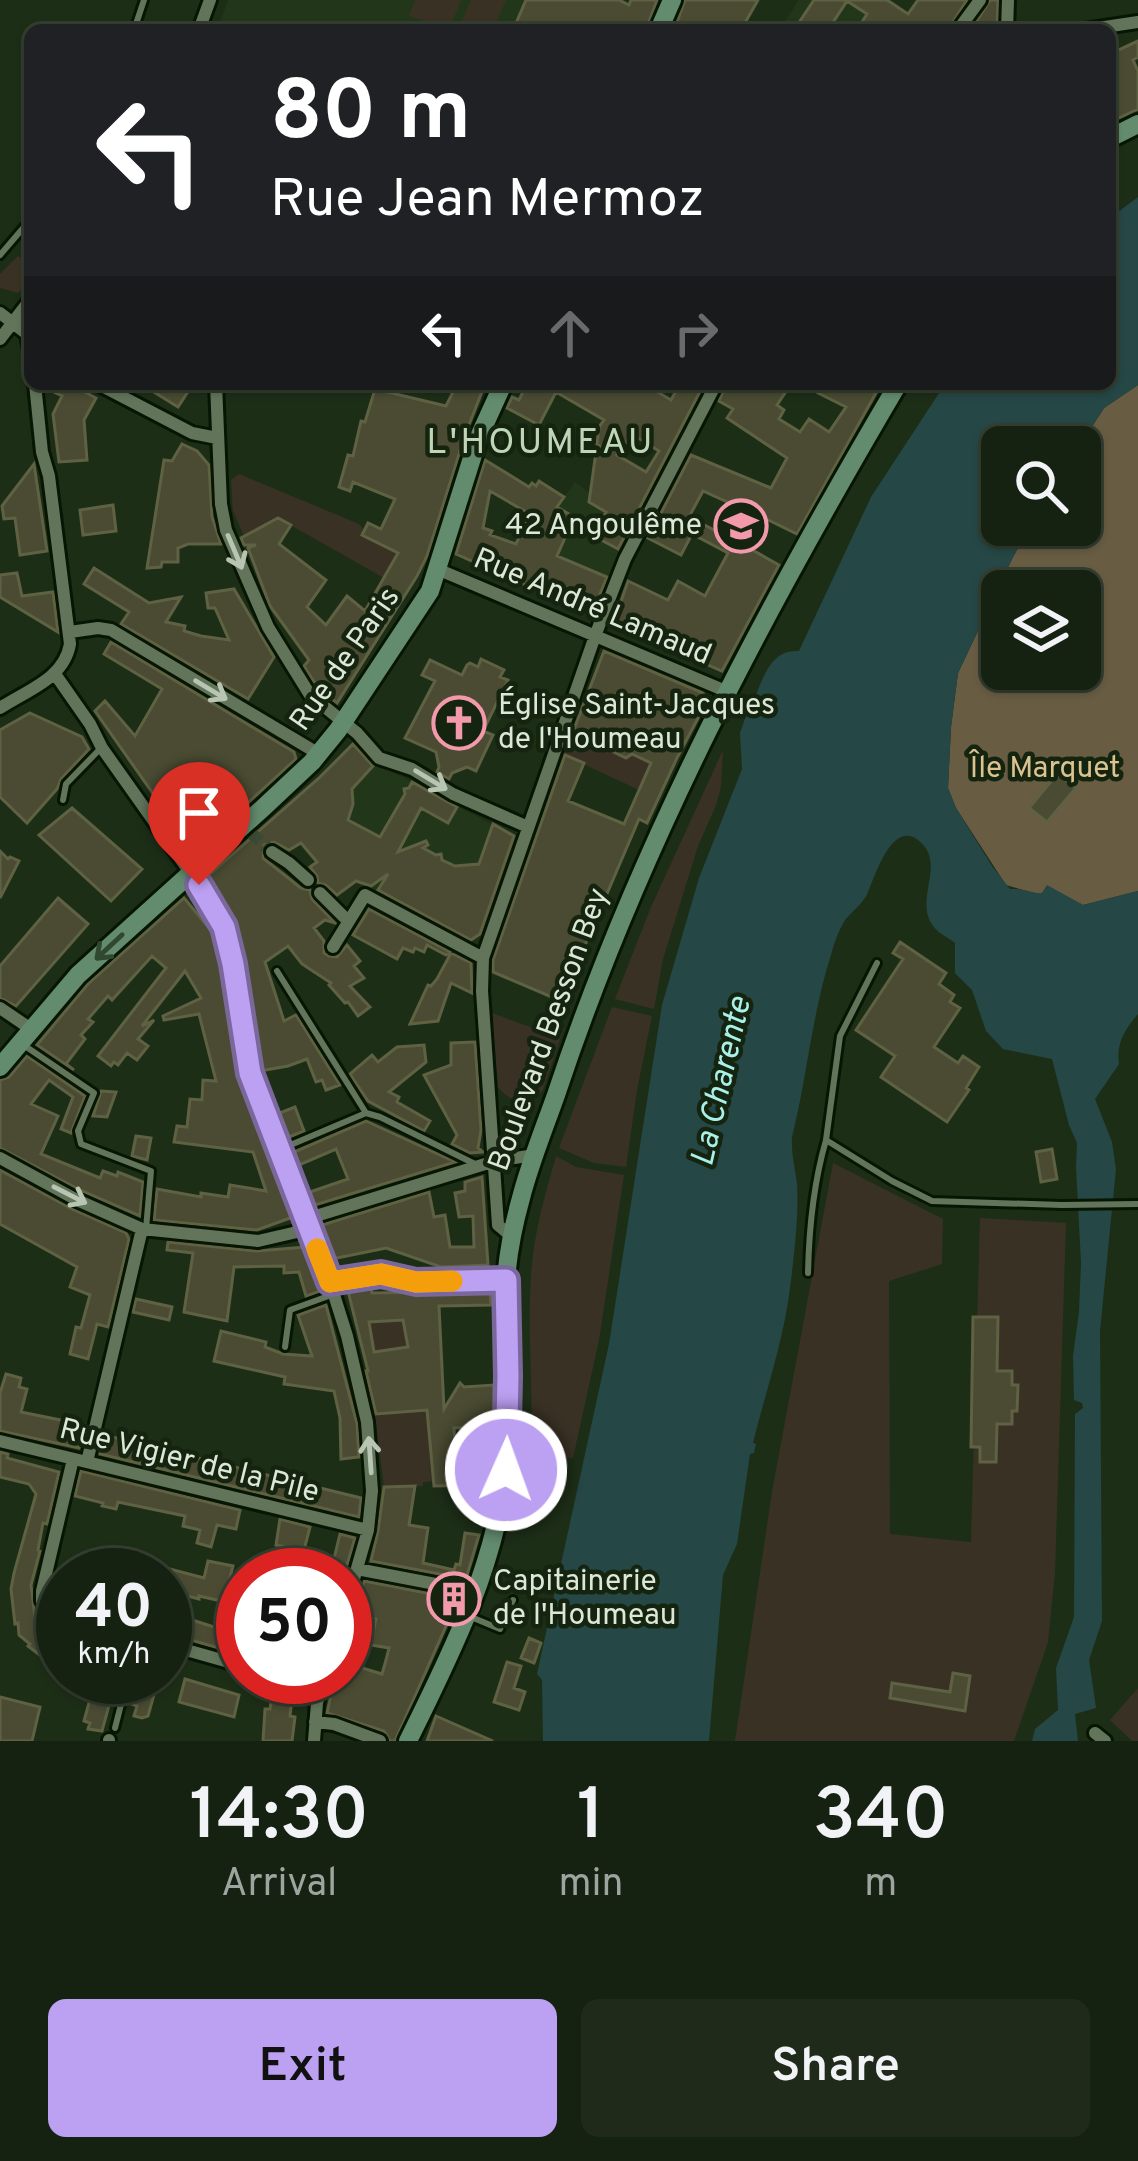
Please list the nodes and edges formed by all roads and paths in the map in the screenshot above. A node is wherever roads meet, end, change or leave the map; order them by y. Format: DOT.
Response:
graph roads {
  1 [pos="24,227"];
  2 [pos="0,255"];
  3 [pos="24,308"];
  4 [pos="0,313"];
  5 [pos="13,322"];
  6 [pos="24,331"];
  7 [pos="0,339"];
  8 [pos="36,390"];
  9 [pos="109,390"];
  10 [pos="216,390"];
  11 [pos="500,390"];
  12 [pos="713,390"];
  13 [pos="895,390"];
  14 [pos="217,437"];
  15 [pos="437,569"];
  16 [pos="70,632"];
  17 [pos="595,636"];
  18 [pos="55,674"];
  19 [pos="728,692"];
  20 [pos="0,708"];
  21 [pos="344,722"];
  22 [pos="102,748"];
  23 [pos="319,754"];
  24 [pos="63,800"];
  25 [pos="528,827"];
  26 [pos="272,852"];
  27 [pos="191,873"];
  28 [pos="308,880"];
  29 [pos="320,893"];
  30 [pos="348,921"];
  31 [pos="333,947"];
  32 [pos="483,958"];
  33 [pos="877,963"];
  34 [pos="277,970"];
  35 [pos="0,1008"];
  36 [pos="26,1036"];
  37 [pos="0,1067"];
  38 [pos="366,1113"];
  39 [pos="826,1140"];
  40 [pos="280,1149"];
  41 [pos="535,1155"];
  42 [pos="0,1158"];
  43 [pos="495,1160"];
  44 [pos="480,1167"];
  45 [pos="1138,1204"];
  46 [pos="308,1224"];
  47 [pos="144,1229"];
  48 [pos="512,1236"];
  49 [pos="808,1274"];
  50 [pos="506,1280"];
  51 [pos="332,1288"];
  52 [pos="285,1347"];
  53 [pos="0,1441"];
  54 [pos="80,1461"];
  55 [pos="368,1530"];
  56 [pos="55,1548"];
  57 [pos="363,1548"];
  58 [pos="372,1572"];
  59 [pos="477,1592"];
  60 [pos="513,1600"];
  61 [pos="468,1616"];
  62 [pos="120,1704"];
  63 [pos="318,1704"];
  64 [pos="315,1722"];
  65 [pos="111,1736"];
  66 [pos="314,1741"];
  67 [pos="380,1741"];
  68 [pos="408,1741"];
  1 -- 2 [label="lane"];
  3 -- 5 [label="street"];
  4 -- 5 [label="street"];
  5 -- 6 [label="street"];
  5 -- 7 [label="street"];
  8 -- 16 [label="street"];
  9 -- 14 [label="street"];
  10 -- 14 [label="street"];
  11 -- 15 [label="main road, Rue de Paris"];
  12 -- 17 [label="street"];
  13 -- 19 [label="main road, Boulevard Besson Bey"];
  14 -- 21 [label="street, one-way"];
  15 -- 17 [label="street, Rue André Lamaud"];
  15 -- 21 [label="main road, Rue de Paris"];
  16 -- 18 [label="street"];
  16 -- 23 [label="street, one-way"];
  17 -- 19 [label="street, Rue André Lamaud"];
  17 -- 25 [label="street"];
  18 -- 20 [label="street"];
  18 -- 22 [label="street"];
  19 -- 41 [label="main road, Boulevard Besson Bey"];
  21 -- 23 [label="main road, Rue de Paris"];
  21 -- 25 [label="street, one-way"];
  22 -- 24 [label="lane"];
  22 -- 27 [label="street"];
  23 -- 27 [label="main road, Rue de Paris"];
  25 -- 32 [label="street"];
  26 -- 28 [label="street"];
  27 -- 36 [label="main road, Rue de Paris, one-way"];
  27 -- 40 [label="street"];
  29 -- 30 [label="street"];
  30 -- 31 [label="street"];
  30 -- 32 [label="street"];
  32 -- 43 [label="street"];
  33 -- 39 [label="lane"];
  34 -- 38 [label="lane"];
  35 -- 36 [label="street"];
  36 -- 37 [label="main road, Rue de Paris"];
  36 -- 47 [label="lane"];
  38 -- 40 [label="lane"];
  38 -- 44 [label="lane"];
  39 -- 45 [label="lane"];
  39 -- 49 [label="lane"];
  40 -- 46 [label="street"];
  41 -- 43 [label="street"];
  41 -- 48 [label="main road, Boulevard Besson Bey"];
  42 -- 47 [label="street, one-way"];
  43 -- 44 [label="street"];
  43 -- 48 [label="street"];
  44 -- 46 [label="street"];
  46 -- 47 [label="street"];
  46 -- 51 [label="street"];
  47 -- 54 [label="street"];
  48 -- 50 [label="main road, Boulevard Besson Bey"];
  50 -- 51 [label="street"];
  50 -- 59 [label="main road, Boulevard Besson Bey"];
  51 -- 52 [label="lane"];
  55 -- 51 [label="street, one-way"];
  53 -- 54 [label="street, Rue Vigier de la Pile"];
  54 -- 55 [label="street, Rue Vigier de la Pile"];
  54 -- 56 [label="street"];
  55 -- 57 [label="street"];
  58 -- 59 [label="street"];
  59 -- 61 [label="main road, Boulevard Besson Bey"];
  60 -- 61 [label="lane"];
  61 -- 68 [label="main road, Boulevard Besson Bey"];
  62 -- 65 [label="lane"];
  63 -- 64 [label="street"];
  64 -- 66 [label="street"];
  64 -- 67 [label="street"];
}
